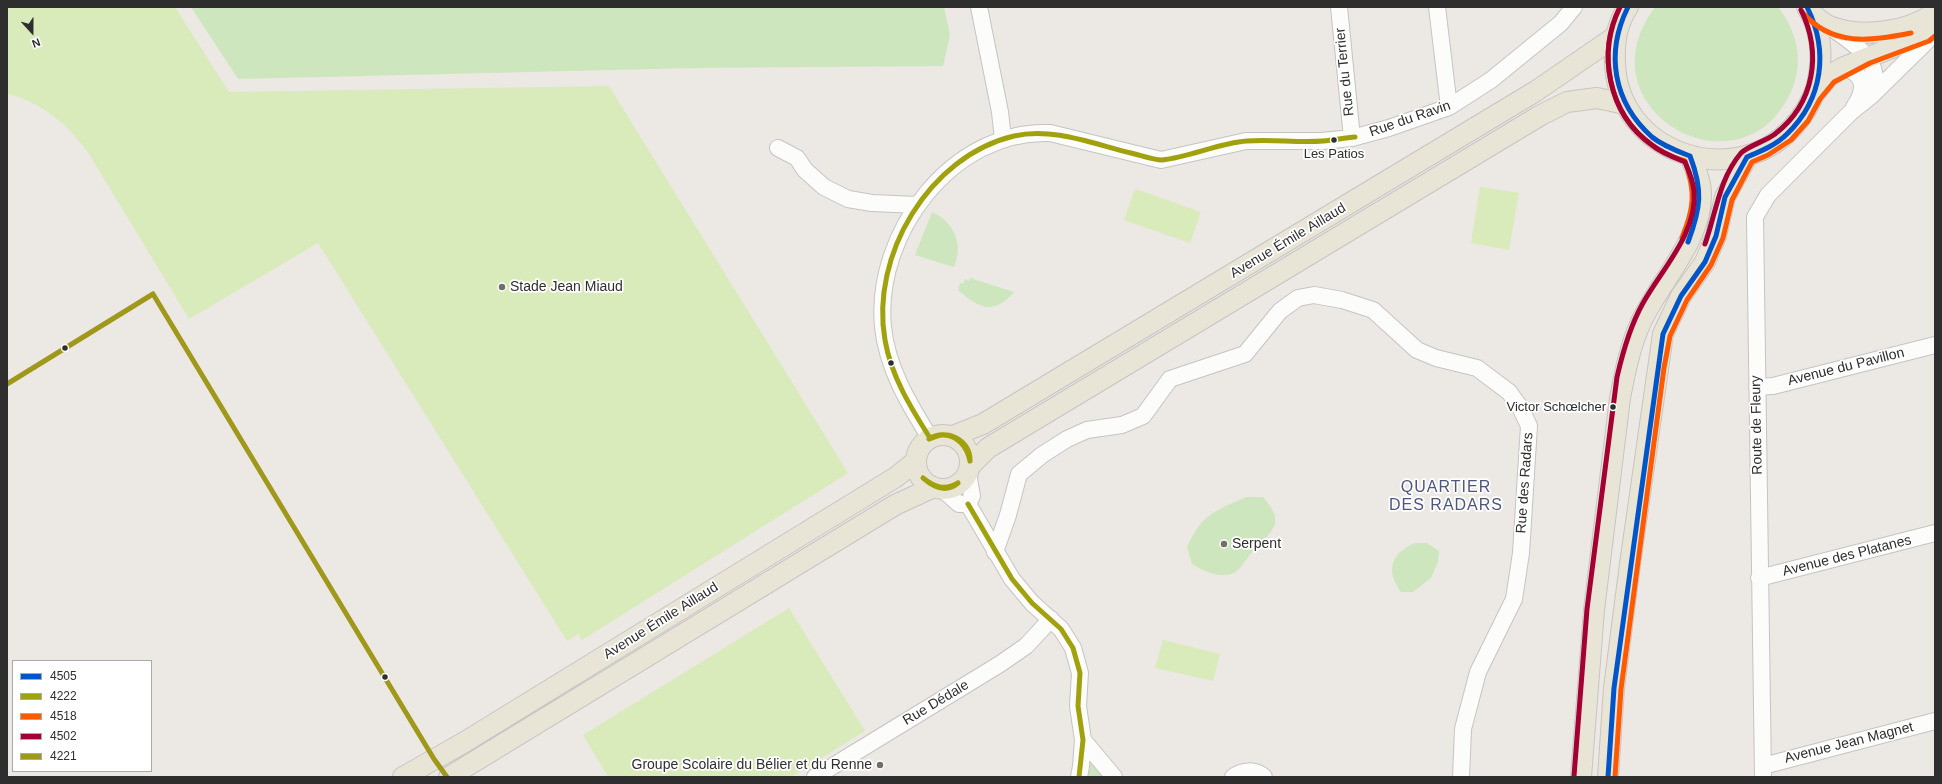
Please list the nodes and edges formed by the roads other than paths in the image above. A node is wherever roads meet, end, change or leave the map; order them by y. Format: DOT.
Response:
graph roads {
  1 [pos="979,7"];
  2 [pos="1339,7"];
  3 [pos="1437,7"];
  4 [pos="1574,7"];
  5 [pos="1628,7"];
  6 [pos="1810,10"];
  7 [pos="1935,13"];
  8 [pos="1828,25"];
  9 [pos="1935,28"];
  10 [pos="1935,32"];
  11 [pos="1616,36"];
  12 [pos="1867,57"];
  13 [pos="1842,68"];
  14 [pos="1814,95"];
  15 [pos="1871,96"];
  16 [pos="1625,104"];
  17 [pos="1449,107"];
  18 [pos="1851,112"];
  19 [pos="1352,138"];
  20 [pos="1003,139"];
  21 [pos="778,148"];
  22 [pos="1690,156"];
  23 [pos="1747,157"];
  24 [pos="917,205"];
  25 [pos="1935,345"];
  26 [pos="1757,387"];
  27 [pos="953,436"];
  28 [pos="930,438"];
  29 [pos="916,461"];
  30 [pos="969,470"];
  31 [pos="938,488"];
  32 [pos="968,504"];
  33 [pos="1935,533"];
  34 [pos="995,552"];
  35 [pos="1759,578"];
  36 [pos="1051,619"];
  37 [pos="1935,722"];
  38 [pos="1082,740"];
  39 [pos="1763,772"];
  40 [pos="403,777"];
  41 [pos="449,777"];
  42 [pos="815,777"];
  43 [pos="1079,777"];
  44 [pos="1114,777"];
  45 [pos="1234,777"];
  46 [pos="1264,777"];
  47 [pos="1461,777"];
  48 [pos="1581,777"];
  49 [pos="1608,777"];
  1 -- 20 [label="street"];
  2 -- 19 [label="street, Rue du Terrier"];
  3 -- 17 [label="street"];
  4 -- 17 [label="street, Rue du Ravin"];
  5 -- 11 [label="main road"];
  6 -- 8 [label="main road"];
  6 -- 14 [label="main road"];
  7 -- 8 [label="main road"];
  8 -- 12 [label="street"];
  9 -- 12 [label="main road"];
  10 -- 15 [label="street"];
  11 -- 16 [label="main road"];
  11 -- 27 [label="main road, Avenue Émile Aillaud"];
  12 -- 13 [label="main road"];
  12 -- 15 [label="street"];
  13 -- 14 [label="main road"];
  13 -- 18 [label="street"];
  14 -- 23 [label="main road"];
  15 -- 18 [label="street"];
  16 -- 22 [label="main road"];
  16 -- 30 [label="main road, Avenue Émile Aillaud"];
  17 -- 19 [label="street, Rue du Ravin"];
  18 -- 26 [label="street, Route de Fleury"];
  19 -- 20 [label="street, Rue du Ravin"];
  20 -- 24 [label="street, Rue du Ravin"];
  21 -- 24 [label="street"];
  22 -- 23 [label="main road"];
  22 -- 48 [label="main road"];
  23 -- 49 [label="main road"];
  24 -- 28 [label="street, Rue du Ravin"];
  25 -- 26 [label="street, Avenue du Pavillon"];
  26 -- 35 [label="street, Route de Fleury"];
  27 -- 28 [label="main road"];
  27 -- 30 [label="main road"];
  28 -- 29 [label="main road"];
  29 -- 31 [label="main road"];
  29 -- 40 [label="main road, Avenue Émile Aillaud"];
  30 -- 31 [label="main road"];
  30 -- 32 [label="street"];
  31 -- 32 [label="street"];
  31 -- 41 [label="main road, Avenue Émile Aillaud"];
  32 -- 34 [label="street"];
  33 -- 35 [label="street, Avenue des Platanes"];
  34 -- 36 [label="street"];
  34 -- 47 [label="street, Rue des Radars"];
  35 -- 39 [label="street, Route de Fleury"];
  36 -- 38 [label="street"];
  36 -- 42 [label="street, Rue Dédale"];
  37 -- 39 [label="street, Avenue Jean Magnet"];
  38 -- 43 [label="street"];
  38 -- 44 [label="street"];
  45 -- 46 [label="street"];
}
